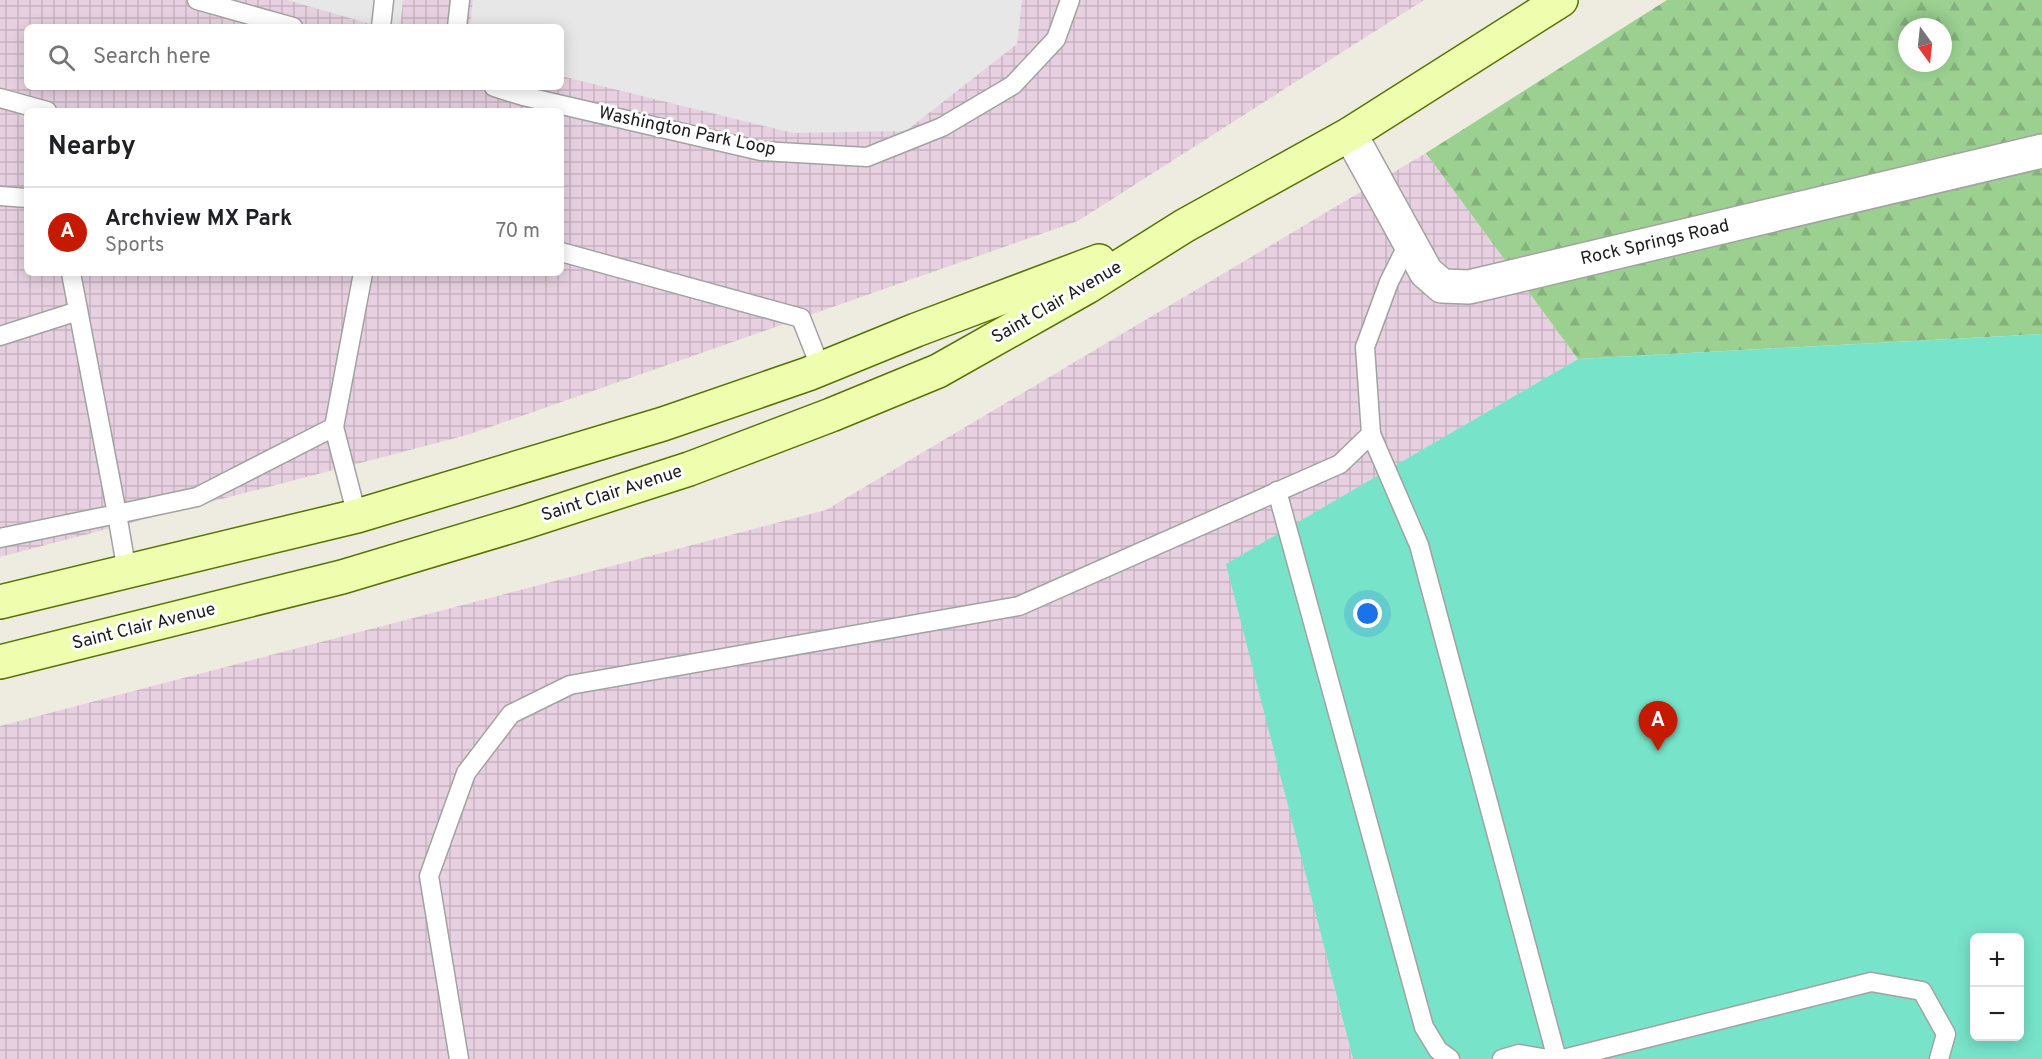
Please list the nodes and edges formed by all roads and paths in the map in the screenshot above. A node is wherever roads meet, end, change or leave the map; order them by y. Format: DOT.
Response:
graph roads {
  1 [pos="197,0"];
  2 [pos="384,0"];
  3 [pos="460,0"];
  4 [pos="1070,0"];
  5 [pos="1556,1"];
  6 [pos="281,24"];
  7 [pos="381,24"];
  8 [pos="457,24"];
  9 [pos="504,90"];
  10 [pos="0,98"];
  11 [pos="36,108"];
  12 [pos="1350,134"];
  13 [pos="2042,151"];
  14 [pos="0,196"];
  15 [pos="24,198"];
  16 [pos="1184,226"];
  17 [pos="1409,242"];
  18 [pos="564,253"];
  19 [pos="72,276"];
  20 [pos="362,276"];
  21 [pos="78,311"];
  22 [pos="0,336"];
  23 [pos="821,369"];
  24 [pos="334,427"];
  25 [pos="1371,434"];
  26 [pos="1277,491"];
  27 [pos="117,514"];
  28 [pos="357,516"];
  29 [pos="0,538"];
  30 [pos="128,572"];
  31 [pos="0,602"];
  32 [pos="0,662"];
  33 [pos="459,1059"];
  34 [pos="1450,1059"];
  35 [pos="1502,1059"];
  36 [pos="1548,1059"];
  37 [pos="1557,1059"];
  38 [pos="1563,1059"];
  39 [pos="1939,1059"];
  1 -- 6 [label="lane"];
  2 -- 7 [label="lane"];
  3 -- 8 [label="lane"];
  4 -- 9 [label="lane, Washington Park Loop"];
  5 -- 12 [label="main road, Saint Clair Avenue"];
  10 -- 11 [label="lane"];
  12 -- 16 [label="main road, Saint Clair Avenue"];
  12 -- 17 [label="street, Rock Springs Road"];
  13 -- 17 [label="street, Rock Springs Road"];
  14 -- 15 [label="lane"];
  16 -- 23 [label="main road, Saint Clair Avenue"];
  16 -- 32 [label="main road, Saint Clair Avenue"];
  17 -- 25 [label="lane"];
  18 -- 23 [label="lane"];
  19 -- 21 [label="lane"];
  20 -- 24 [label="lane"];
  21 -- 22 [label="lane"];
  21 -- 27 [label="lane"];
  23 -- 28 [label="main road, Saint Clair Avenue"];
  24 -- 27 [label="lane"];
  24 -- 28 [label="lane"];
  25 -- 26 [label="lane"];
  25 -- 37 [label="lane"];
  26 -- 33 [label="lane"];
  26 -- 34 [label="lane"];
  27 -- 29 [label="lane"];
  27 -- 30 [label="lane"];
  28 -- 30 [label="main road, Saint Clair Avenue"];
  30 -- 31 [label="main road, Saint Clair Avenue"];
  35 -- 36 [label="lane"];
  38 -- 39 [label="lane"];
}
